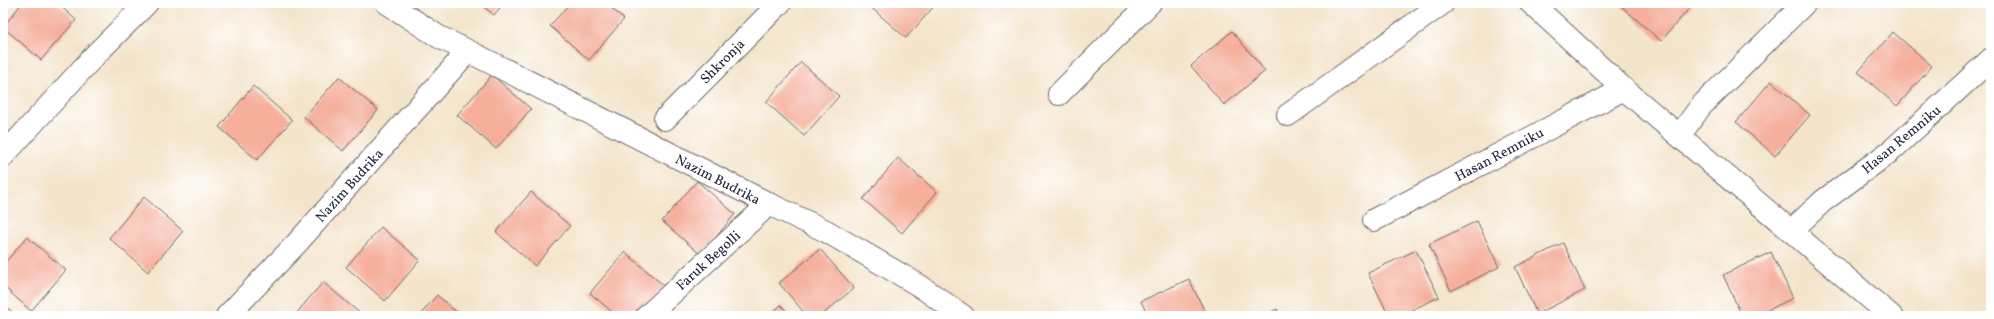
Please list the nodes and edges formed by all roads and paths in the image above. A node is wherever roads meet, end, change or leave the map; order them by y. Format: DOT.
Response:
graph roads {
  1 [pos="147,3"];
  2 [pos="387,3"];
  3 [pos="780,3"];
  4 [pos="1150,3"];
  5 [pos="1443,3"];
  6 [pos="1532,3"];
  7 [pos="1805,3"];
  8 [pos="468,52"];
  9 [pos="1991,59"];
  10 [pos="1624,89"];
  11 [pos="1059,94"];
  12 [pos="1288,115"];
  13 [pos="665,119"];
  14 [pos="1679,136"];
  15 [pos="3,156"];
  16 [pos="769,204"];
  17 [pos="1374,220"];
  18 [pos="1791,231"];
  19 [pos="227,316"];
  20 [pos="647,316"];
  21 [pos="963,316"];
  22 [pos="1891,316"];
  1 -- 15 [label="street"];
  2 -- 8 [label="street, Nazim Budrika"];
  3 -- 13 [label="street, Shkronja"];
  4 -- 11 [label="street"];
  5 -- 12 [label="street"];
  6 -- 10 [label="street"];
  7 -- 14 [label="street"];
  8 -- 16 [label="street, Nazim Budrika"];
  8 -- 19 [label="street, Nazim Budrika"];
  9 -- 18 [label="street, Hasan Remniku"];
  10 -- 14 [label="street"];
  10 -- 17 [label="street, Hasan Remniku"];
  14 -- 18 [label="street"];
  16 -- 20 [label="street, Faruk Begolli"];
  16 -- 21 [label="street, Nazim Budrika"];
  18 -- 22 [label="street"];
}
